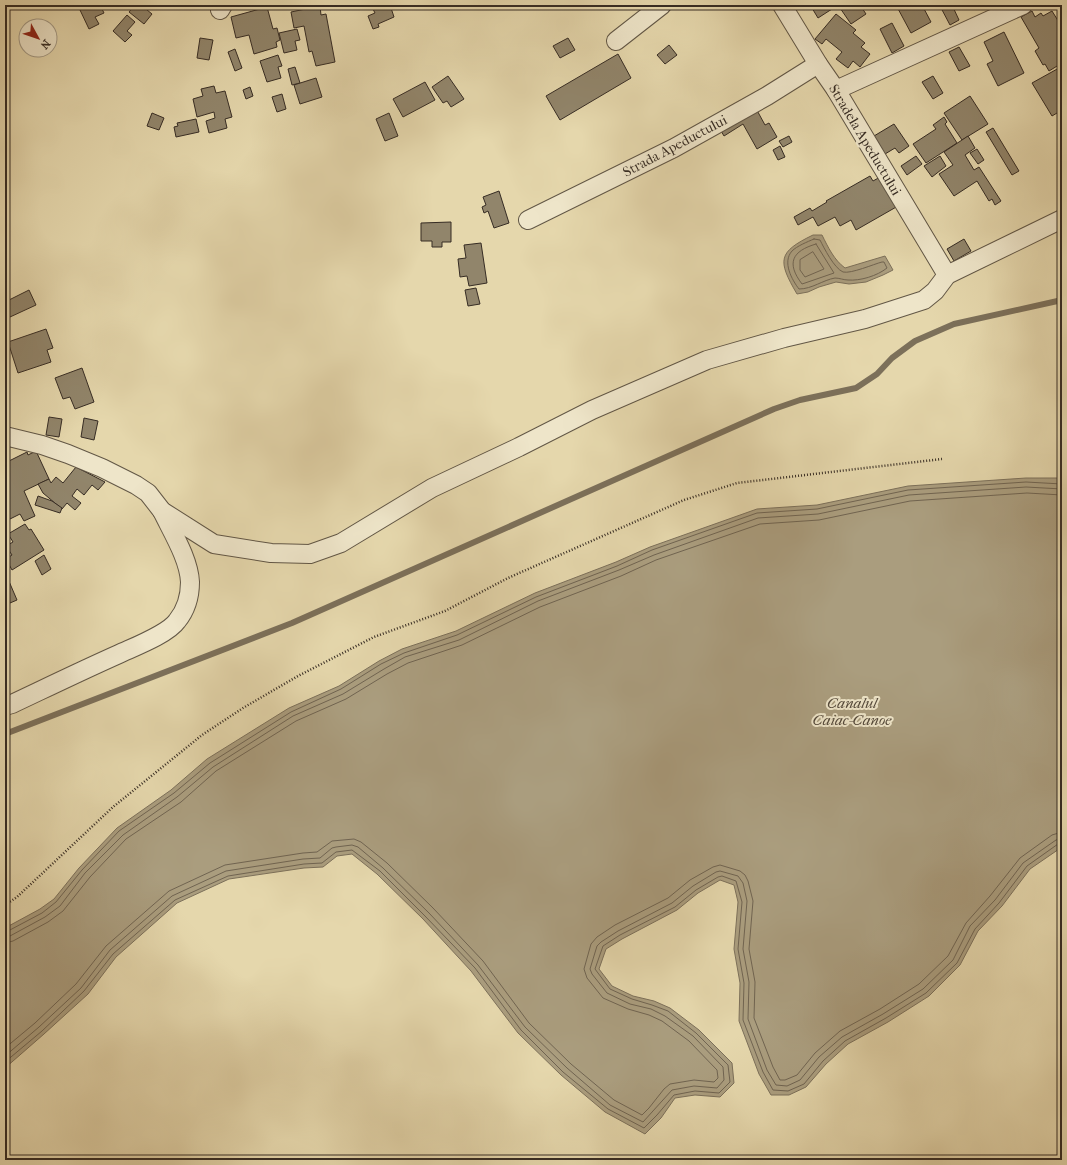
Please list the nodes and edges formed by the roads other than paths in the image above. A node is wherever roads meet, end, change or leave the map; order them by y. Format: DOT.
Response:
graph roads {
  1 [pos="662,5"];
  2 [pos="782,5"];
  3 [pos="1022,5"];
  4 [pos="616,41"];
  5 [pos="818,64"];
  6 [pos="836,90"];
  7 [pos="1062,218"];
  8 [pos="528,220"];
  9 [pos="946,276"];
  10 [pos="5,436"];
  11 [pos="162,511"];
  12 [pos="5,706"];
  1 -- 4 [label="street"];
  2 -- 5 [label="street, Stradela Apeductului"];
  3 -- 6 [label="street"];
  5 -- 6 [label="street, Stradela Apeductului"];
  5 -- 8 [label="street, Strada Apeductului"];
  6 -- 9 [label="street, Stradela Apeductului"];
  7 -- 9 [label="street"];
  9 -- 11 [label="street"];
  10 -- 11 [label="street"];
  11 -- 12 [label="street"];
}
